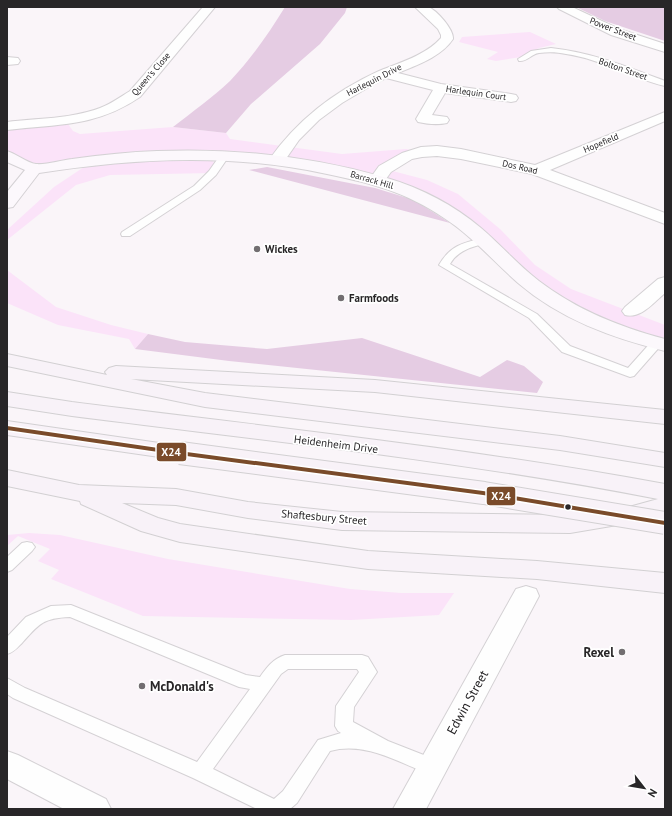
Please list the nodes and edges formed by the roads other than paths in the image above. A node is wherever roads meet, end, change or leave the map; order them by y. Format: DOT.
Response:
graph roads {
  1 [pos="209,7"];
  2 [pos="421,7"];
  3 [pos="563,7"];
  4 [pos="665,48"];
  5 [pos="522,59"];
  6 [pos="384,74"];
  7 [pos="665,84"];
  8 [pos="441,88"];
  9 [pos="511,98"];
  10 [pos="665,116"];
  11 [pos="442,120"];
  12 [pos="650,122"];
  13 [pos="7,126"];
  14 [pos="665,127"];
  15 [pos="7,156"];
  16 [pos="224,156"];
  17 [pos="277,160"];
  18 [pos="34,169"];
  19 [pos="536,170"];
  20 [pos="377,180"];
  21 [pos="7,203"];
  22 [pos="665,219"];
  23 [pos="126,234"];
  24 [pos="484,241"];
  25 [pos="665,283"];
  26 [pos="632,312"];
  27 [pos="661,344"];
  28 [pos="7,360"];
  29 [pos="51,370"];
  30 [pos="7,399"];
  31 [pos="665,417"];
  32 [pos="7,428"];
  33 [pos="665,460"];
  34 [pos="7,478"];
  35 [pos="665,492"];
  36 [pos="78,493"];
  37 [pos="665,505"];
  38 [pos="665,523"];
  39 [pos="27,547"];
  40 [pos="7,566"];
  41 [pos="665,583"];
  42 [pos="526,596"];
  43 [pos="7,648"];
  44 [pos="265,684"];
  45 [pos="7,685"];
  46 [pos="382,746"];
  47 [pos="7,764"];
  48 [pos="432,767"];
  49 [pos="200,772"];
  50 [pos="95,809"];
  51 [pos="409,809"];
  1 -- 13 [label="street, Queen's Close"];
  2 -- 6 [label="street, Harlequin Drive"];
  3 -- 4 [label="street, Power Street"];
  5 -- 7 [label="lane, Bolton Street"];
  6 -- 8 [label="street, Harlequin Court"];
  6 -- 17 [label="street, Harlequin Drive"];
  8 -- 9 [label="street, Harlequin Court"];
  8 -- 11 [label="street, Harlequin Court"];
  10 -- 12 [label="street, Hopefield"];
  12 -- 14 [label="street"];
  12 -- 19 [label="street, Hopefield"];
  15 -- 18 [label="street"];
  16 -- 17 [label="street, Barrack Hill"];
  16 -- 18 [label="street, Barrack Hill"];
  16 -- 23 [label="lane"];
  17 -- 20 [label="street, Barrack Hill"];
  18 -- 21 [label="street"];
  19 -- 20 [label="street, Dos Road"];
  19 -- 22 [label="street, Dos Road"];
  20 -- 24 [label="street, Barrack Hill"];
  24 -- 27 [label="street, Barrack Hill"];
  24 -- 27 [label="lane"];
  25 -- 26 [label="street"];
  28 -- 29 [label="main road"];
  29 -- 31 [label="main road"];
  29 -- 33 [label="main road"];
  30 -- 35 [label="main road, Heidenheim Drive"];
  32 -- 38 [label="main road, bridge"];
  34 -- 36 [label="main road, Shaftesbury Street"];
  36 -- 37 [label="main road, Shaftesbury Street"];
  36 -- 41 [label="main road"];
  39 -- 40 [label="lane"];
  42 -- 48 [label="street, Edwin Street"];
  43 -- 44 [label="lane"];
  44 -- 46 [label="lane"];
  44 -- 49 [label="lane"];
  45 -- 49 [label="lane"];
  46 -- 48 [label="lane"];
  46 -- 49 [label="lane"];
  47 -- 50 [label="street"];
  48 -- 51 [label="street, Edwin Street"];
}
